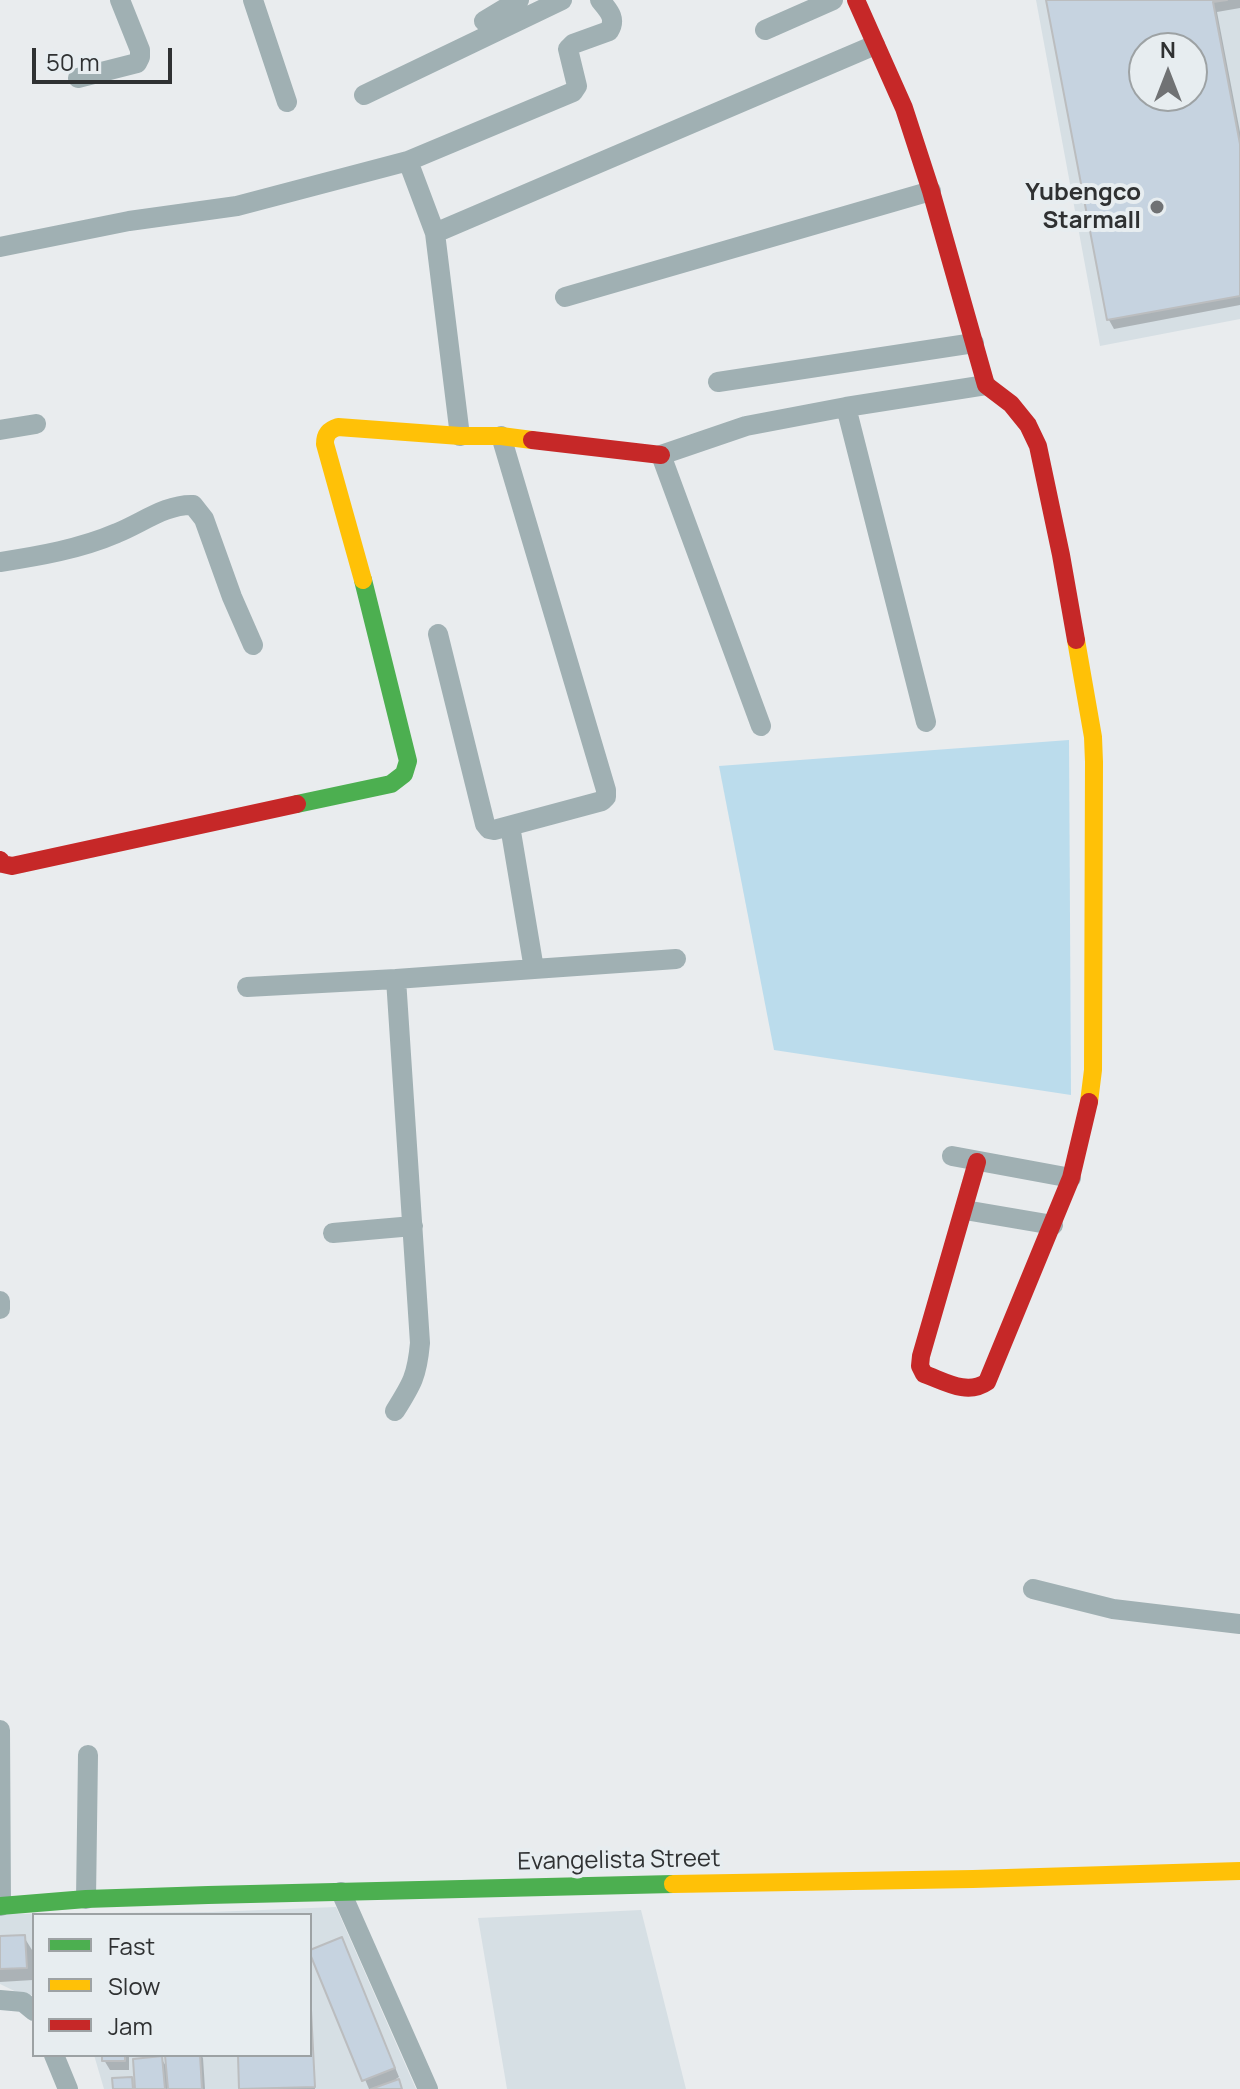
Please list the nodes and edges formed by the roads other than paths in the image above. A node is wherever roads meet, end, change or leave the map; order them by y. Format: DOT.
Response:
graph roads {
  1 [pos="120,0"];
  2 [pos="253,0"];
  3 [pos="519,0"];
  4 [pos="562,0"];
  5 [pos="600,0"];
  6 [pos="833,0"];
  7 [pos="856,0"];
  8 [pos="484,21"];
  9 [pos="765,30"];
  10 [pos="875,45"];
  11 [pos="78,78"];
  12 [pos="364,95"];
  13 [pos="287,102"];
  14 [pos="408,161"];
  15 [pos="931,191"];
  16 [pos="435,233"];
  17 [pos="0,247"];
  18 [pos="565,297"];
  19 [pos="974,343"];
  20 [pos="718,382"];
  21 [pos="986,385"];
  22 [pos="846,407"];
  23 [pos="36,424"];
  24 [pos="0,430"];
  25 [pos="460,436"];
  26 [pos="501,436"];
  27 [pos="661,455"];
  28 [pos="0,562"];
  29 [pos="438,634"];
  30 [pos="253,645"];
  31 [pos="926,722"];
  32 [pos="761,726"];
  33 [pos="510,826"];
  34 [pos="0,860"];
  35 [pos="676,959"];
  36 [pos="534,969"];
  37 [pos="396,979"];
  38 [pos="247,987"];
  39 [pos="952,1156"];
  40 [pos="977,1162"];
  41 [pos="1071,1178"];
  42 [pos="965,1210"];
  43 [pos="1053,1225"];
  44 [pos="413,1226"];
  45 [pos="333,1233"];
  46 [pos="0,1301"];
  47 [pos="0,1309"];
  48 [pos="395,1411"];
  49 [pos="1033,1589"];
  50 [pos="1240,1624"];
  51 [pos="0,1730"];
  52 [pos="88,1755"];
  53 [pos="1240,1871"];
  54 [pos="341,1892"];
  55 [pos="86,1899"];
  56 [pos="1,1906"];
  57 [pos="0,2000"];
  58 [pos="32,2009"];
  59 [pos="55,2057"];
  60 [pos="68,2089"];
  61 [pos="428,2089"];
  1 -- 11 [label="street"];
  2 -- 13 [label="street"];
  3 -- 8 [label="street"];
  4 -- 12 [label="street"];
  5 -- 14 [label="street"];
  6 -- 9 [label="street"];
  7 -- 10 [label="street"];
  10 -- 15 [label="street"];
  10 -- 16 [label="street"];
  14 -- 16 [label="street"];
  14 -- 17 [label="street"];
  15 -- 18 [label="street"];
  15 -- 19 [label="street"];
  16 -- 25 [label="street"];
  19 -- 20 [label="street"];
  19 -- 21 [label="street"];
  21 -- 22 [label="street"];
  21 -- 41 [label="street"];
  22 -- 27 [label="street"];
  22 -- 31 [label="street"];
  23 -- 24 [label="street"];
  25 -- 26 [label="street"];
  25 -- 34 [label="street"];
  26 -- 27 [label="street"];
  26 -- 33 [label="street"];
  27 -- 32 [label="street"];
  28 -- 30 [label="street"];
  29 -- 33 [label="street"];
  33 -- 36 [label="street"];
  35 -- 36 [label="street"];
  36 -- 37 [label="street"];
  37 -- 38 [label="street"];
  37 -- 44 [label="street"];
  39 -- 40 [label="street"];
  40 -- 41 [label="street"];
  40 -- 42 [label="street"];
  41 -- 43 [label="street"];
  42 -- 43 [label="street"];
  42 -- 43 [label="street"];
  44 -- 45 [label="street"];
  44 -- 48 [label="street"];
  46 -- 47 [label="street"];
  49 -- 50 [label="street"];
  51 -- 56 [label="street"];
  52 -- 55 [label="street"];
  53 -- 54 [label="street, Evangelista Street"];
  54 -- 55 [label="street, Evangelista Street"];
  54 -- 61 [label="street"];
  55 -- 56 [label="street, Evangelista Street"];
  57 -- 58 [label="street"];
  59 -- 60 [label="street"];
}
